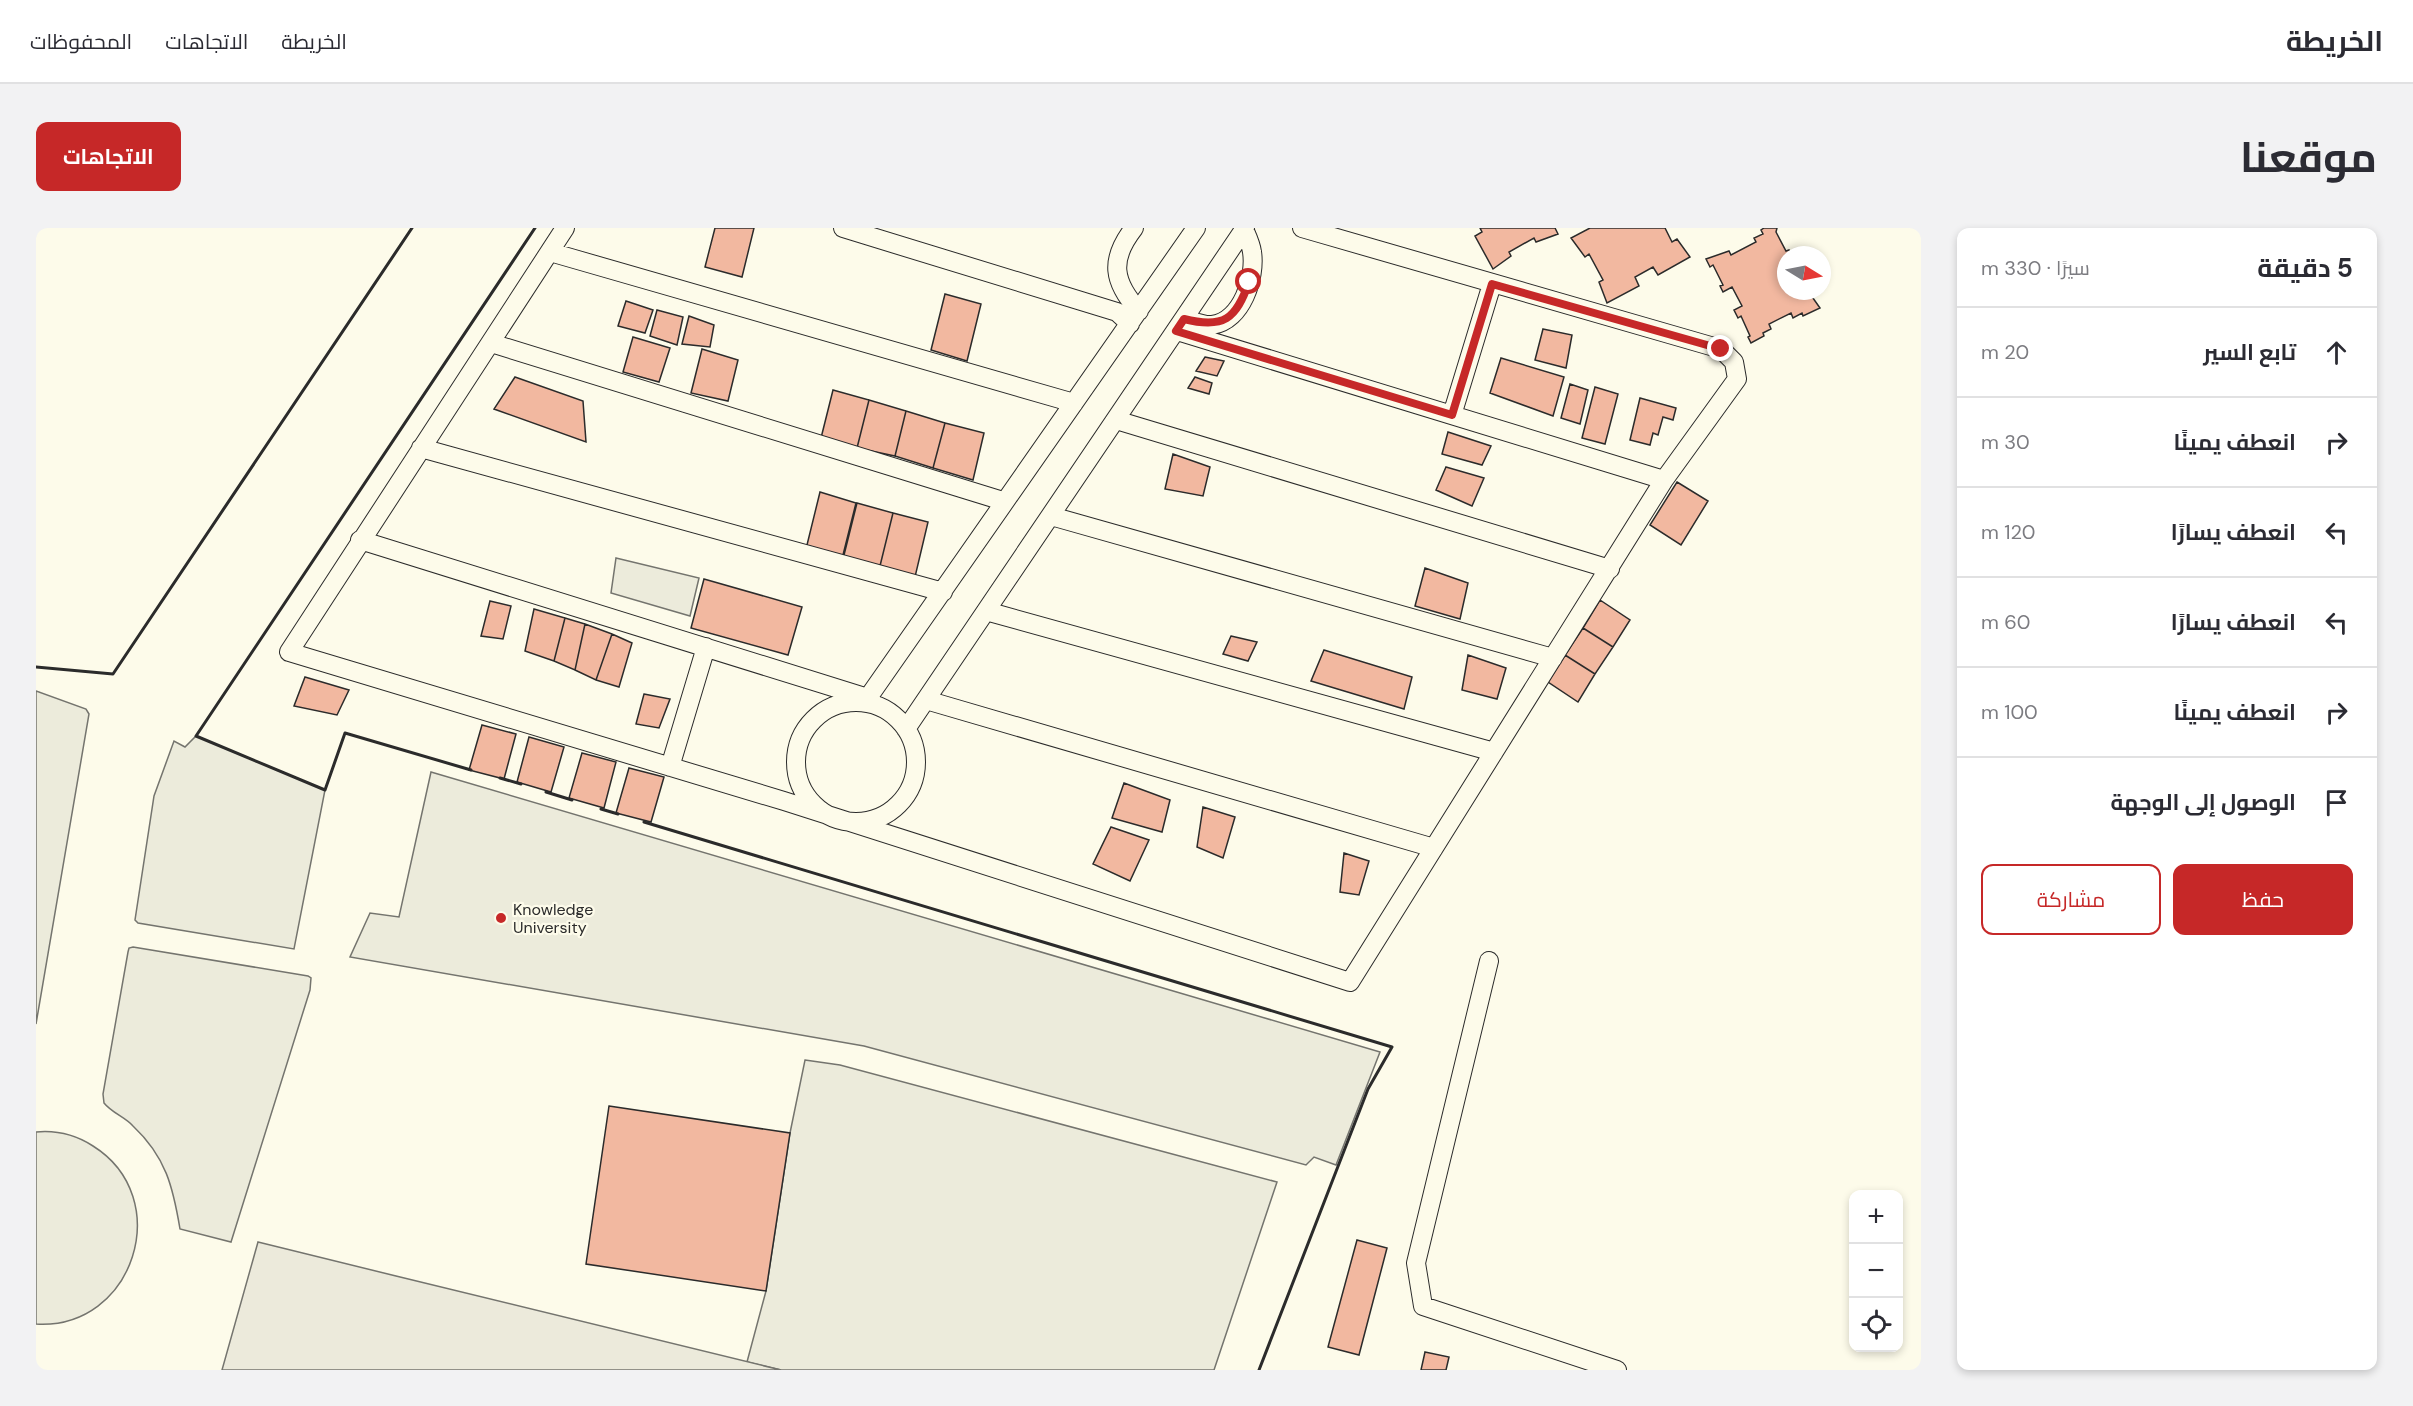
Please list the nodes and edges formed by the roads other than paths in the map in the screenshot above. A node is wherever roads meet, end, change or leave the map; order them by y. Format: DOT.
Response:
graph roads {
  1 [pos="565,228"];
  2 [pos="843,228"];
  3 [pos="1134,228"];
  4 [pos="1196,228"];
  5 [pos="1302,228"];
  6 [pos="1245,229"];
  7 [pos="874,232"];
  8 [pos="550,252"];
  9 [pos="1492,284"];
  10 [pos="1134,317"];
  11 [pos="1180,325"];
  12 [pos="490,343"];
  13 [pos="1074,403"];
  14 [pos="1452,415"];
  15 [pos="1116,420"];
  16 [pos="421,448"];
  17 [pos="1665,480"];
  18 [pos="1003,501"];
  19 [pos="1051,516"];
  20 [pos="360,540"];
  21 [pos="1610,569"];
  22 [pos="943,592"];
  23 [pos="986,611"];
  24 [pos="706,647"];
  25 [pos="1553,658"];
  26 [pos="867,700"];
  27 [pos="926,700"];
  28 [pos="906,729"];
  29 [pos="1494,752"];
  30 [pos="670,767"];
  31 [pos="831,817"];
  32 [pos="1434,848"];
  33 [pos="1489,961"];
  34 [pos="1617,1370"];
  1 -- 8 [label="street"];
  2 -- 7 [label="street"];
  3 -- 10 [label="street"];
  4 -- 10 [label="street"];
  5 -- 9 [label="street"];
  6 -- 11 [label="street"];
  6 -- 11 [label="street"];
  7 -- 10 [label="street"];
  8 -- 12 [label="street"];
  8 -- 13 [label="street"];
  9 -- 14 [label="street"];
  9 -- 17 [label="street"];
  10 -- 13 [label="street"];
  11 -- 14 [label="street"];
  11 -- 15 [label="street"];
  12 -- 16 [label="street"];
  12 -- 18 [label="street"];
  13 -- 18 [label="street"];
  14 -- 17 [label="street"];
  15 -- 19 [label="street"];
  15 -- 21 [label="street"];
  16 -- 20 [label="street"];
  16 -- 22 [label="street"];
  17 -- 21 [label="street"];
  18 -- 22 [label="street"];
  19 -- 23 [label="street"];
  19 -- 25 [label="street"];
  20 -- 24 [label="street"];
  20 -- 30 [label="street"];
  21 -- 25 [label="street"];
  22 -- 26 [label="street"];
  23 -- 27 [label="street"];
  23 -- 29 [label="street"];
  24 -- 26 [label="street"];
  24 -- 30 [label="street"];
  25 -- 29 [label="street"];
  26 -- 28 [label="street"];
  26 -- 31 [label="street"];
  27 -- 28 [label="street"];
  27 -- 32 [label="street"];
  28 -- 31 [label="street"];
  29 -- 32 [label="street"];
  30 -- 31 [label="street"];
  31 -- 32 [label="street"];
  33 -- 34 [label="street"];
}
